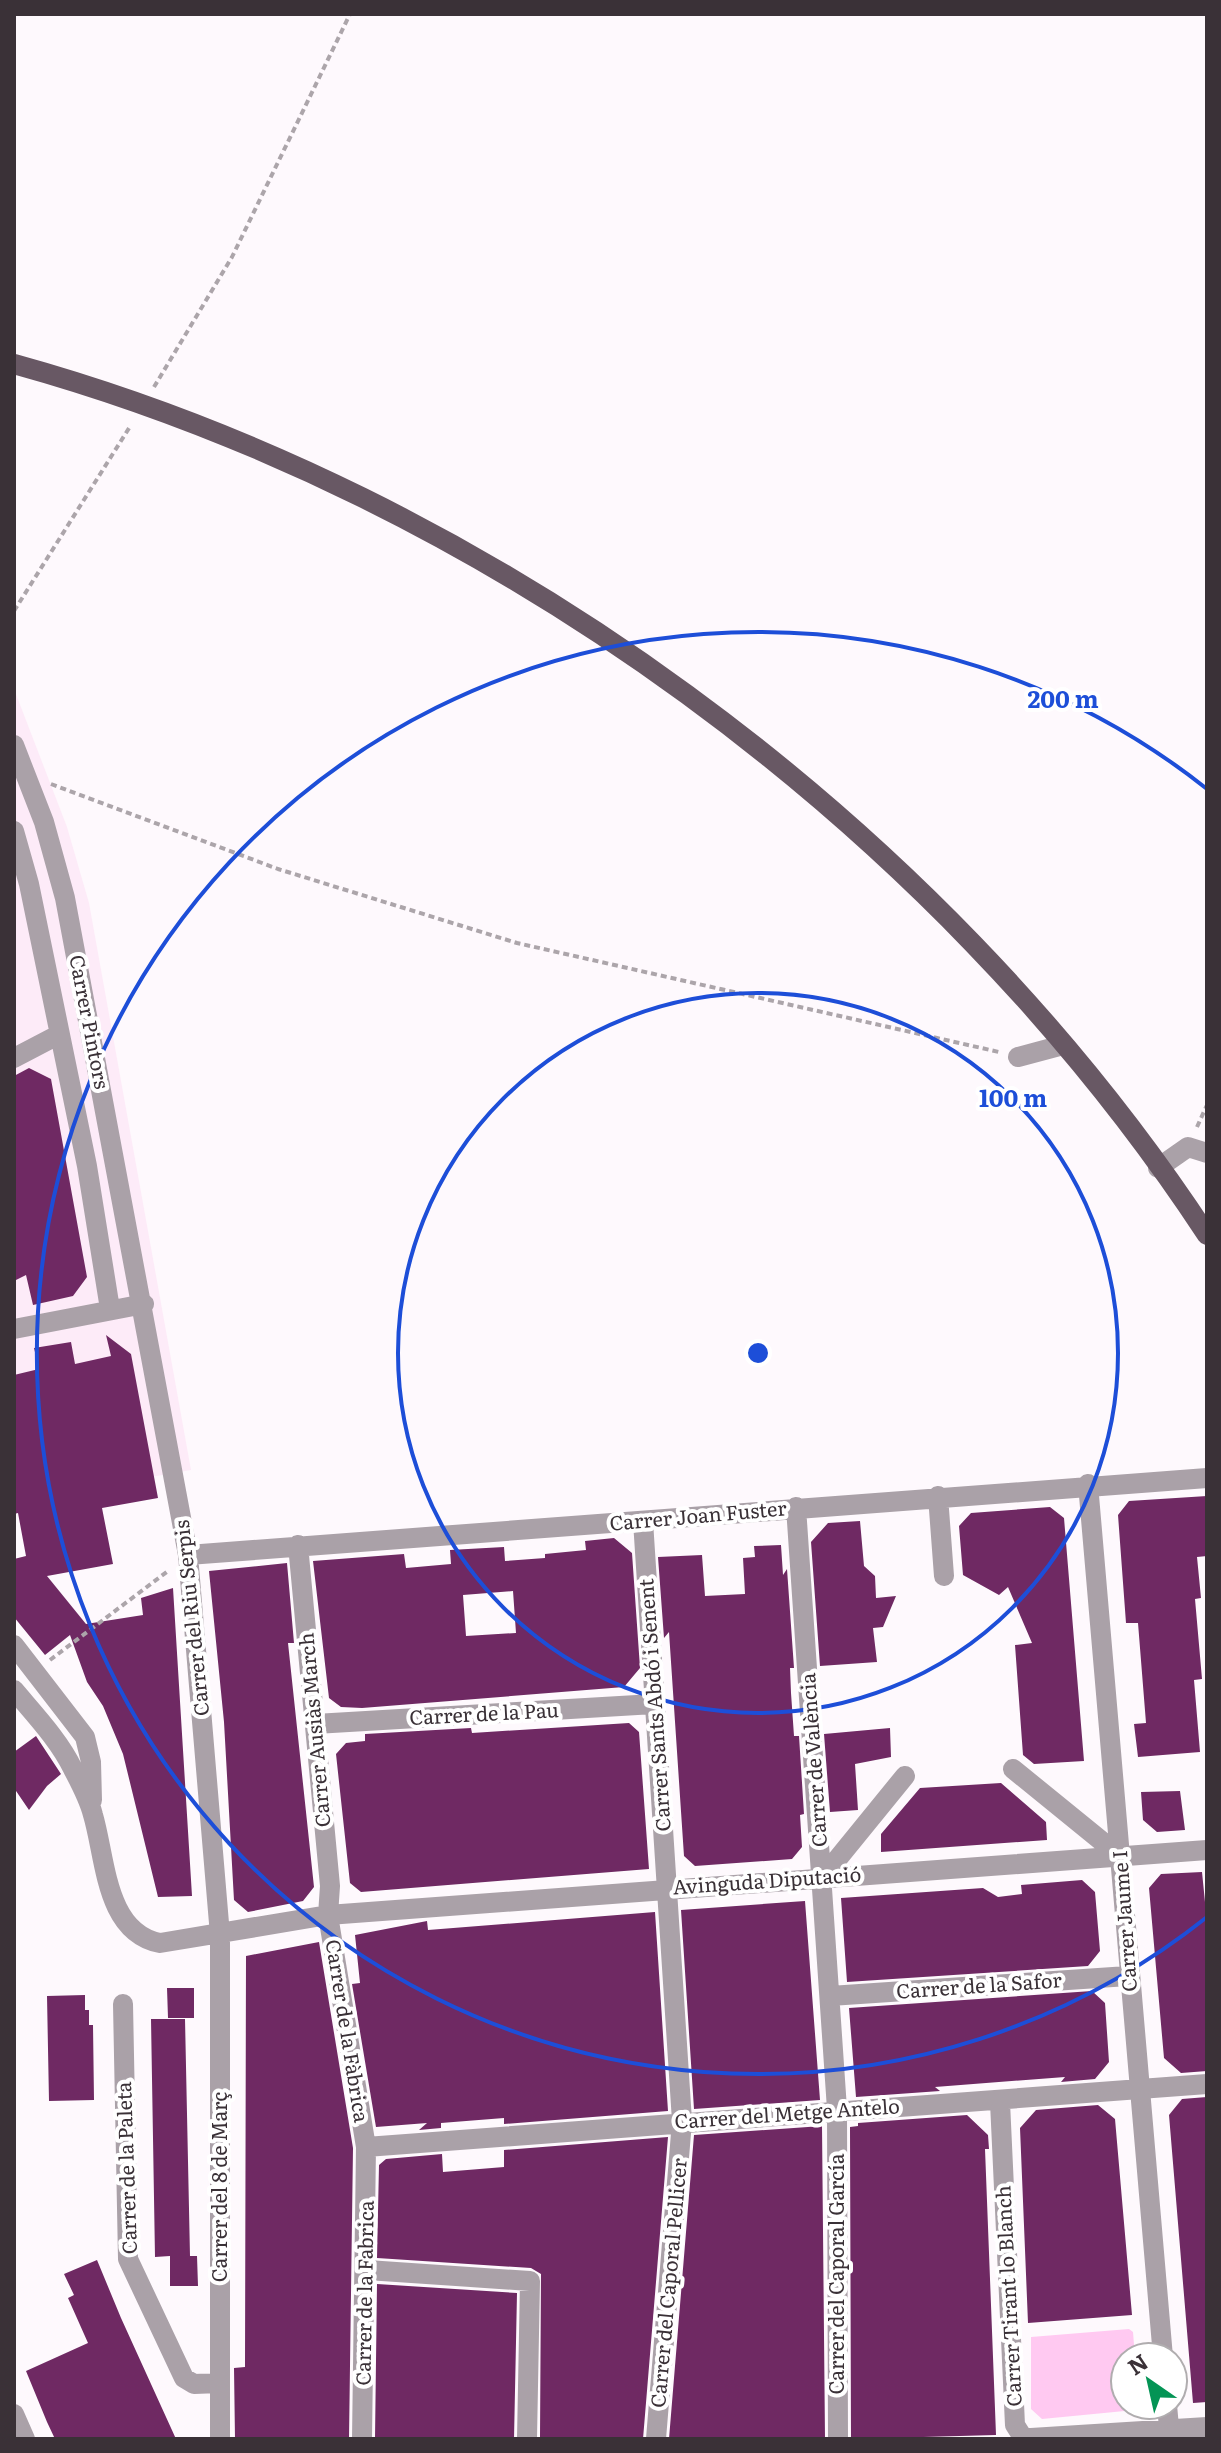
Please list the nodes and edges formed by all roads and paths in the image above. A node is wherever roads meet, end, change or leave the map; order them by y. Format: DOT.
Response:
graph roads {
  1 [pos="350,14"];
  2 [pos="14,364"];
  3 [pos="142,407"];
  4 [pos="14,611"];
  5 [pos="14,745"];
  6 [pos="26,774"];
  7 [pos="14,831"];
  8 [pos="58,1035"];
  9 [pos="1063,1045"];
  10 [pos="1018,1057"];
  11 [pos="14,1058"];
  12 [pos="1198,1150"];
  13 [pos="1158,1168"];
  14 [pos="1207,1235"];
  15 [pos="144,1304"];
  16 [pos="110,1309"];
  17 [pos="14,1329"];
  18 [pos="1207,1478"];
  19 [pos="1088,1484"];
  20 [pos="938,1496"];
  21 [pos="796,1507"];
  22 [pos="643,1521"];
  23 [pos="298,1545"];
  24 [pos="188,1555"];
  25 [pos="944,1576"];
  26 [pos="14,1645"];
  27 [pos="36,1671"];
  28 [pos="14,1690"];
  29 [pos="654,1704"];
  30 [pos="315,1724"];
  31 [pos="1013,1769"];
  32 [pos="905,1776"];
  33 [pos="93,1812"];
  34 [pos="1207,1850"];
  35 [pos="1120,1856"];
  36 [pos="822,1878"];
  37 [pos="668,1888"];
  38 [pos="328,1915"];
  39 [pos="220,1935"];
  40 [pos="1128,1976"];
  41 [pos="830,1996"];
  42 [pos="123,2004"];
  43 [pos="1207,2084"];
  44 [pos="1138,2090"];
  45 [pos="1000,2102"];
  46 [pos="837,2109"];
  47 [pos="682,2121"];
  48 [pos="366,2147"];
  49 [pos="367,2270"];
  50 [pos="1162,2341"];
  51 [pos="220,2383"];
  52 [pos="14,2414"];
  53 [pos="1207,2427"];
  54 [pos="1169,2434"];
  55 [pos="25,2439"];
  56 [pos="220,2439"];
  57 [pos="362,2439"];
  58 [pos="527,2439"];
  59 [pos="656,2439"];
  60 [pos="838,2439"];
  1 -- 3 [label="path"];
  2 -- 3 [label="main road"];
  3 -- 4 [label="path"];
  3 -- 9 [label="main road"];
  5 -- 6 [label="street, Carrer Pintors"];
  6 -- 10 [label="path"];
  6 -- 15 [label="street, Carrer Pintors"];
  7 -- 8 [label="street"];
  8 -- 11 [label="street"];
  8 -- 16 [label="street"];
  9 -- 10 [label="street"];
  9 -- 13 [label="main road"];
  12 -- 13 [label="street"];
  13 -- 14 [label="main road"];
  15 -- 16 [label="street"];
  15 -- 24 [label="street, Carrer del Riu Serpis"];
  16 -- 17 [label="street"];
  18 -- 19 [label="street, Carrer Joan Fuster"];
  19 -- 20 [label="street, Carrer Joan Fuster"];
  19 -- 35 [label="street, Carrer Jaume I"];
  20 -- 21 [label="street, Carrer Joan Fuster"];
  20 -- 25 [label="street"];
  21 -- 22 [label="street, Carrer Joan Fuster"];
  21 -- 36 [label="street, Carrer de València"];
  22 -- 23 [label="street, Carrer Joan Fuster"];
  22 -- 29 [label="street, Carrer Sants Abdó i Senent"];
  23 -- 24 [label="street, Carrer Joan Fuster"];
  23 -- 30 [label="street, Carrer Ausiàs March"];
  24 -- 27 [label="path"];
  24 -- 39 [label="street, Carrer del Riu Serpis"];
  26 -- 27 [label="street"];
  27 -- 33 [label="street"];
  28 -- 33 [label="street"];
  29 -- 30 [label="street, Carrer de la Pau"];
  29 -- 37 [label="street, Carrer Sants Abdó i Senent"];
  30 -- 38 [label="street, Carrer Ausiàs March"];
  31 -- 35 [label="street"];
  32 -- 36 [label="street"];
  33 -- 39 [label="street, Avinguda Diputació"];
  34 -- 35 [label="street, Avinguda Diputació"];
  35 -- 36 [label="street, Avinguda Diputació"];
  35 -- 40 [label="street, Carrer Jaume I"];
  36 -- 37 [label="street, Avinguda Diputació"];
  36 -- 41 [label="street, Carrer de València"];
  37 -- 38 [label="street, Avinguda Diputació"];
  37 -- 47 [label="street, Carrer del Caporal Pellicer"];
  38 -- 39 [label="street, Avinguda Diputació"];
  38 -- 48 [label="street, Carrer de la Fàbrica"];
  39 -- 51 [label="street, Carrer del 8 de Març"];
  40 -- 41 [label="street, Carrer de la Safor"];
  40 -- 44 [label="street, Carrer Jaume I"];
  41 -- 46 [label="street, Carrer de València"];
  42 -- 51 [label="street, Carrer de la Paleta"];
  43 -- 44 [label="street, Carrer del Metge Antelo"];
  44 -- 45 [label="street, Carrer del Metge Antelo"];
  44 -- 50 [label="street, Carrer Jaume I"];
  45 -- 46 [label="street, Carrer del Metge Antelo"];
  45 -- 54 [label="street, Carrer Tirant lo Blanch"];
  46 -- 47 [label="street, Carrer del Metge Antelo"];
  46 -- 60 [label="street, Carrer del Caporal García"];
  47 -- 48 [label="street, Carrer del Metge Antelo"];
  47 -- 59 [label="street, Carrer del Caporal Pellicer"];
  48 -- 49 [label="street, Carrer de la Fabrica"];
  49 -- 57 [label="street, Carrer de la Fabrica"];
  49 -- 58 [label="street"];
  51 -- 56 [label="street, Carrer del 8 de Març"];
  52 -- 55 [label="street"];
  53 -- 54 [label="street, Carrer Tirant lo Blanch"];
}
